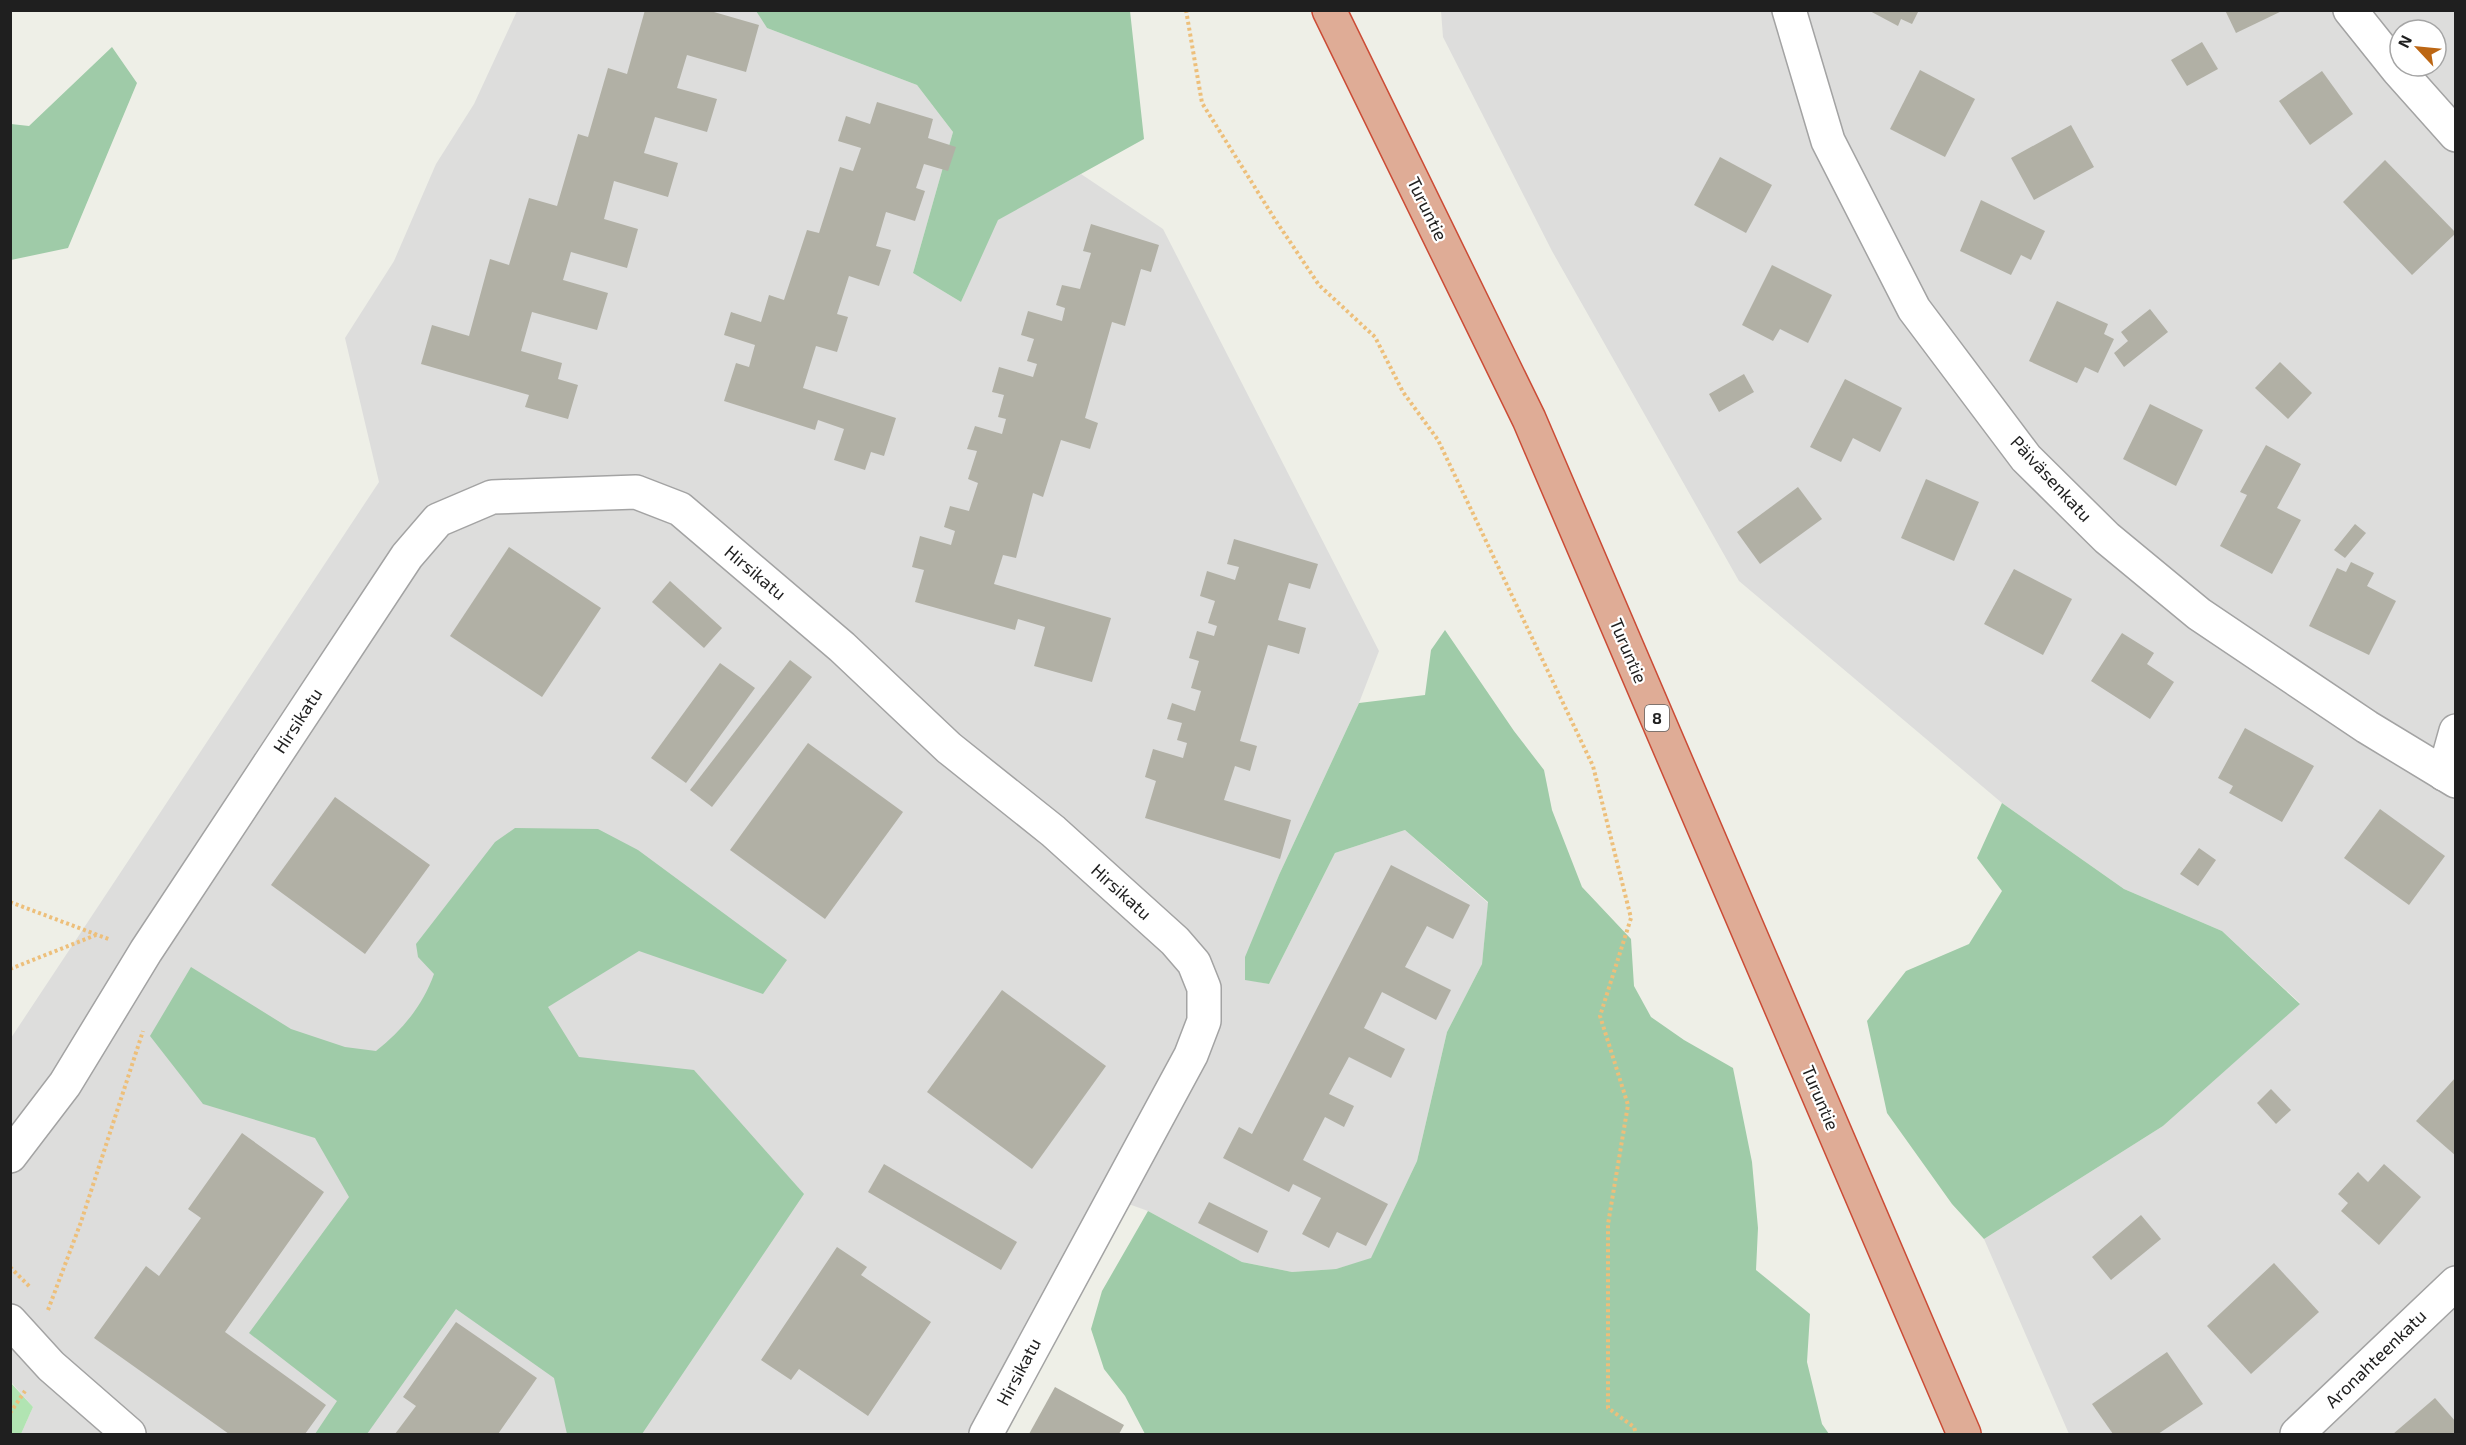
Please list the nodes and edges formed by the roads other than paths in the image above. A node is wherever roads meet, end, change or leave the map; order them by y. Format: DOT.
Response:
graph roads {
  1 [pos="1329,10"];
  2 [pos="1789,10"];
  3 [pos="2350,10"];
  4 [pos="2456,135"];
  5 [pos="2456,730"];
  6 [pos="2450,778"];
  7 [pos="10,1156"];
  8 [pos="2456,1283"];
  9 [pos="10,1321"];
  10 [pos="129,1434"];
  11 [pos="986,1434"];
  12 [pos="1964,1434"];
  13 [pos="2297,1434"];
  1 -- 12 [label="highway, Turuntie / 8"];
  2 -- 6 [label="street, Päiväsenkatu"];
  3 -- 4 [label="street"];
  5 -- 6 [label="street"];
  7 -- 11 [label="street, Hirsikatu"];
  8 -- 13 [label="street, Aronahteenkatu"];
  9 -- 10 [label="street"];
}
